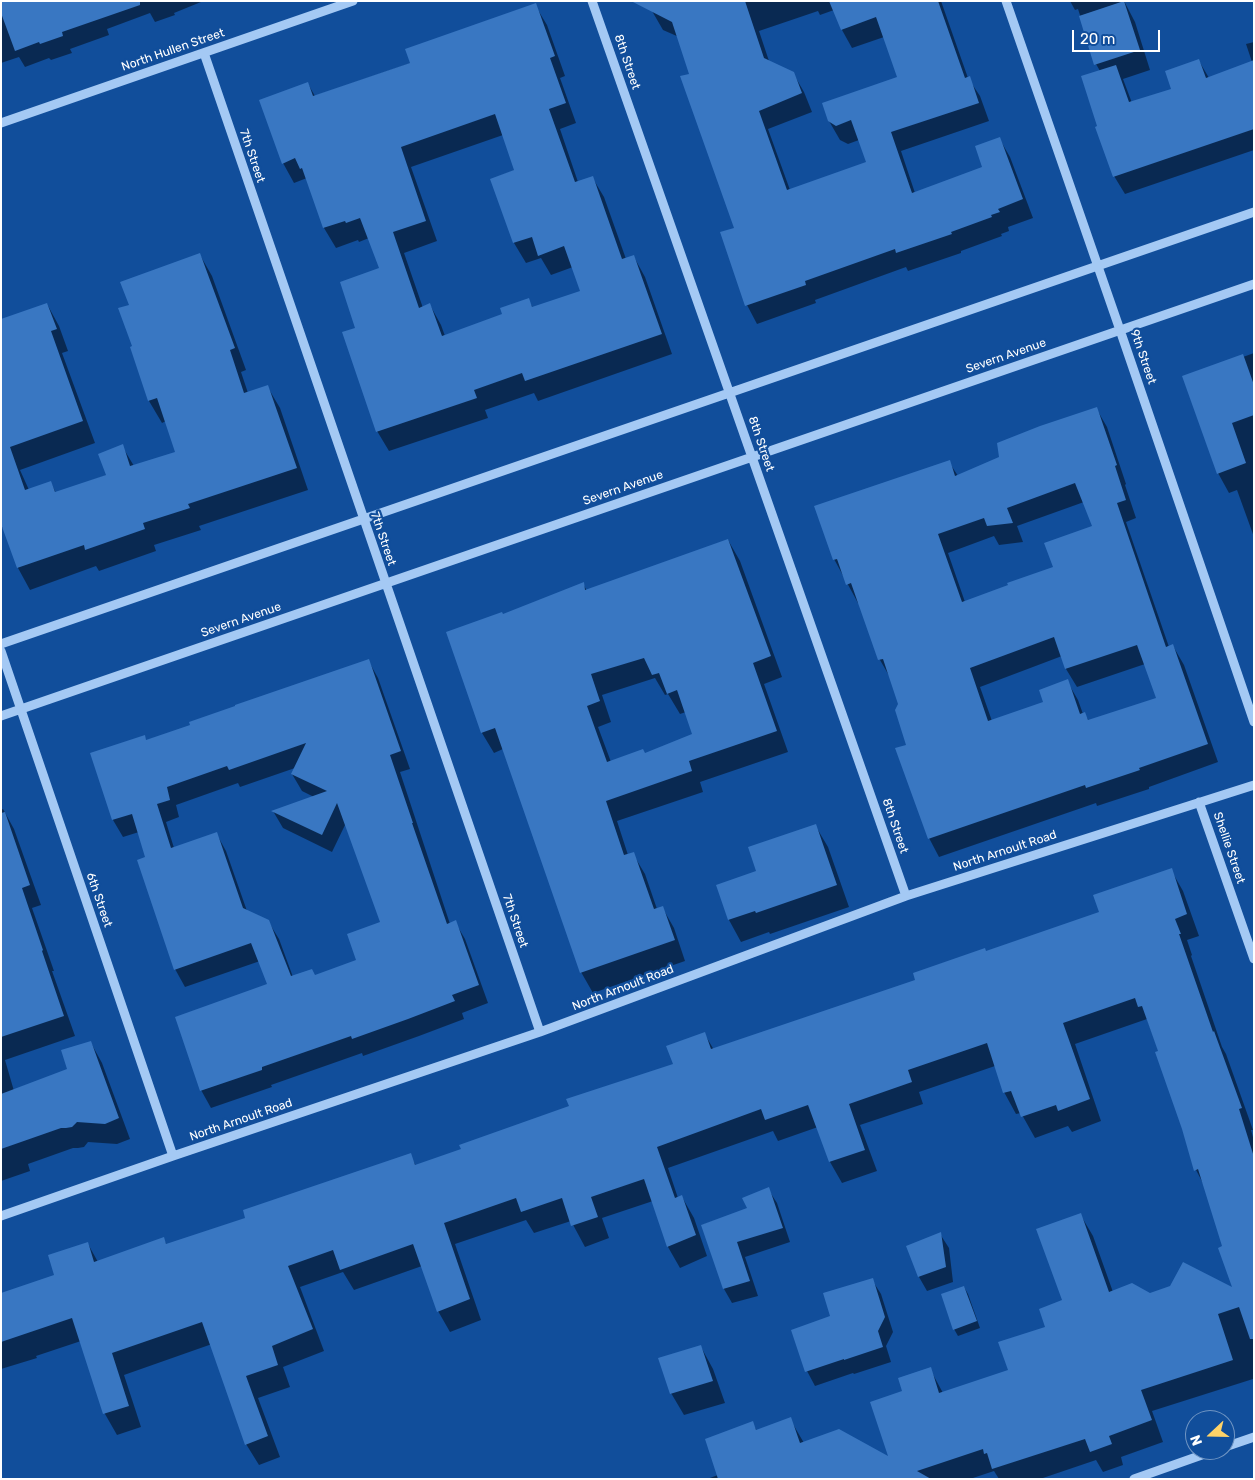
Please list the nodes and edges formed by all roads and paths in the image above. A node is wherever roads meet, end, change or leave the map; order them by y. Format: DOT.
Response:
graph roads {
  1 [pos="352,1"];
  2 [pos="592,1"];
  3 [pos="1006,1"];
  4 [pos="204,53"];
  5 [pos="1,123"];
  6 [pos="1254,212"];
  7 [pos="1098,266"];
  8 [pos="1254,284"];
  9 [pos="1120,330"];
  10 [pos="730,393"];
  11 [pos="752,457"];
  12 [pos="363,519"];
  13 [pos="386,583"];
  14 [pos="1,644"];
  15 [pos="1,651"];
  16 [pos="21,709"];
  17 [pos="1,716"];
  18 [pos="1254,722"];
  19 [pos="1254,785"];
  20 [pos="1200,802"];
  21 [pos="906,896"];
  22 [pos="1254,959"];
  23 [pos="540,1032"];
  24 [pos="173,1156"];
  25 [pos="1,1216"];
  26 [pos="1254,1436"];
  27 [pos="1235,1443"];
  28 [pos="1188,1460"];
  29 [pos="1134,1479"];
  1 -- 4 [label="street, North Hullen Street"];
  2 -- 10 [label="street, 8th Street"];
  3 -- 7 [label="street, 9th Street"];
  4 -- 5 [label="street, North Hullen Street"];
  4 -- 12 [label="street, 7th Street"];
  6 -- 7 [label="street"];
  7 -- 9 [label="street, 9th Street"];
  7 -- 10 [label="street"];
  8 -- 9 [label="street, Severn Avenue"];
  9 -- 11 [label="street, Severn Avenue"];
  9 -- 18 [label="street, 9th Street"];
  10 -- 11 [label="street, 8th Street"];
  10 -- 12 [label="street"];
  11 -- 13 [label="street, Severn Avenue"];
  11 -- 21 [label="street, 8th Street"];
  12 -- 13 [label="street, 7th Street"];
  12 -- 14 [label="street"];
  13 -- 16 [label="street, Severn Avenue"];
  13 -- 23 [label="street, 7th Street"];
  15 -- 16 [label="street, 6th Street"];
  16 -- 17 [label="street, Severn Avenue"];
  16 -- 24 [label="street, 6th Street"];
  19 -- 20 [label="street, North Arnoult Road"];
  20 -- 21 [label="street, North Arnoult Road"];
  20 -- 22 [label="street, Shellie Street"];
  21 -- 23 [label="street, North Arnoult Road"];
  23 -- 24 [label="street, North Arnoult Road"];
  24 -- 25 [label="street, North Arnoult Road"];
  26 -- 27 [label="street"];
  28 -- 29 [label="street"];
}
